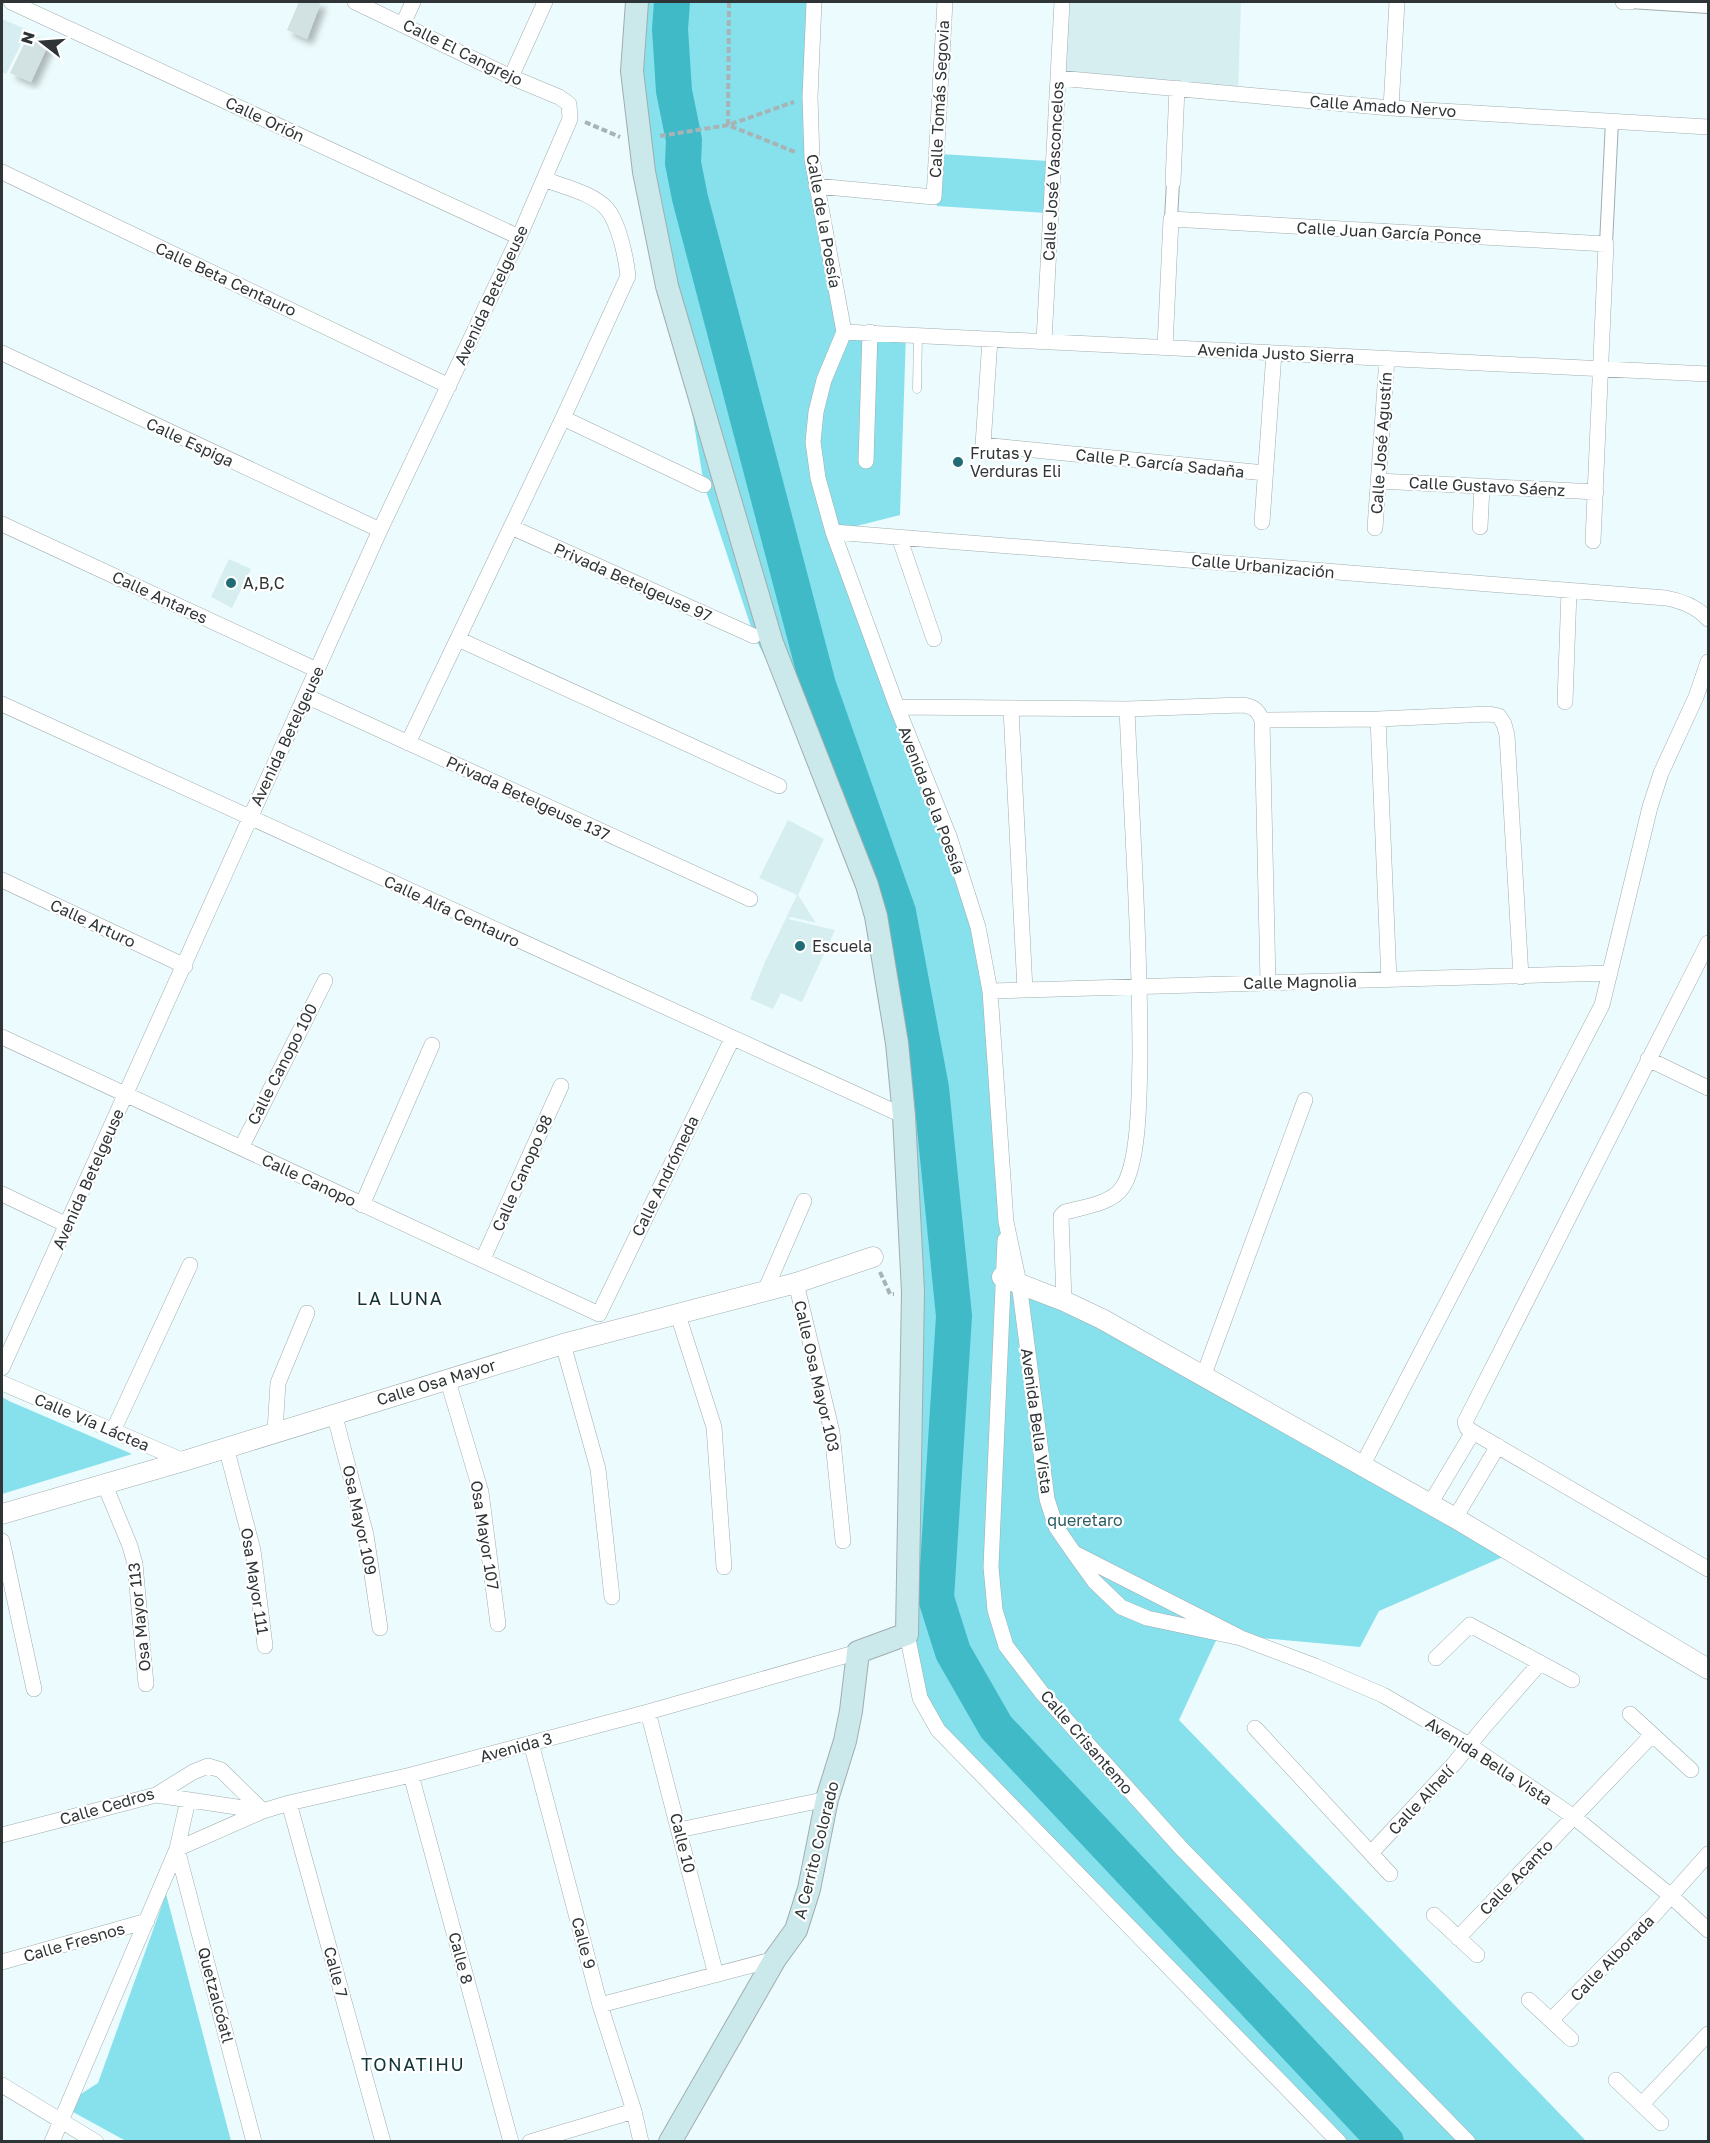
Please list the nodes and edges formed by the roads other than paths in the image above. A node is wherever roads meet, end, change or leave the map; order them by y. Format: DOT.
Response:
graph roads {
  1 [pos="11,2"];
  2 [pos="355,2"];
  3 [pos="413,2"];
  4 [pos="545,2"];
  5 [pos="637,2"];
  6 [pos="814,2"];
  7 [pos="945,2"];
  8 [pos="1062,2"];
  9 [pos="1397,2"];
  10 [pos="1623,2"];
  11 [pos="1630,2"];
  12 [pos="1708,8"];
  13 [pos="403,24"];
  14 [pos="511,77"];
  15 [pos="1058,78"];
  16 [pos="1177,88"];
  17 [pos="1391,108"];
  18 [pos="570,112"];
  19 [pos="1612,121"];
  20 [pos="1708,127"];
  21 [pos="2,172"];
  22 [pos="544,179"];
  23 [pos="1173,182"];
  24 [pos="816,186"];
  25 [pos="1172,219"];
  26 [pos="519,237"];
  27 [pos="1606,244"];
  28 [pos="844,332"];
  29 [pos="870,332"];
  30 [pos="918,335"];
  31 [pos="990,339"];
  32 [pos="1044,341"];
  33 [pos="1165,347"];
  34 [pos="2,353"];
  35 [pos="1274,353"];
  36 [pos="1387,358"];
  37 [pos="1601,369"];
  38 [pos="1708,374"];
  39 [pos="449,386"];
  40 [pos="917,388"];
  41 [pos="563,418"];
  42 [pos="866,461"];
  43 [pos="1265,473"];
  44 [pos="1379,481"];
  45 [pos="704,485"];
  46 [pos="1482,486"];
  47 [pos="1596,492"];
  48 [pos="1262,522"];
  49 [pos="2,524"];
  50 [pos="512,527"];
  51 [pos="1480,527"];
  52 [pos="1375,528"];
  53 [pos="380,530"];
  54 [pos="833,532"];
  55 [pos="899,537"];
  56 [pos="1593,541"];
  57 [pos="1569,591"];
  58 [pos="1708,619"];
  59 [pos="754,636"];
  60 [pos="458,639"];
  61 [pos="934,639"];
  62 [pos="1708,662"];
  63 [pos="317,670"];
  64 [pos="306,696"];
  65 [pos="1702,698"];
  66 [pos="1565,702"];
  67 [pos="2,704"];
  68 [pos="897,707"];
  69 [pos="1011,710"];
  70 [pos="1126,710"];
  71 [pos="1378,719"];
  72 [pos="1262,720"];
  73 [pos="408,743"];
  74 [pos="779,786"];
  75 [pos="250,817"];
  76 [pos="2,880"];
  77 [pos="750,899"];
  78 [pos="1708,943"];
  79 [pos="184,966"];
  80 [pos="1610,973"];
  81 [pos="1521,977"];
  82 [pos="1389,980"];
  83 [pos="325,981"];
  84 [pos="1268,982"];
  85 [pos="1140,985"];
  86 [pos="1025,990"];
  87 [pos="990,991"];
  88 [pos="2,1038"];
  89 [pos="732,1039"];
  90 [pos="432,1045"];
  91 [pos="1648,1059"];
  92 [pos="561,1086"];
  93 [pos="1708,1088"];
  94 [pos="125,1095"];
  95 [pos="1305,1100"];
  96 [pos="904,1116"];
  97 [pos="241,1148"];
  98 [pos="2,1194"];
  99 [pos="804,1201"];
  100 [pos="362,1205"];
  101 [pos="67,1225"];
  102 [pos="873,1257"];
  103 [pos="483,1259"];
  104 [pos="190,1265"];
  105 [pos="1011,1280"];
  106 [pos="796,1283"];
  107 [pos="765,1291"];
  108 [pos="1064,1301"];
  109 [pos="307,1313"];
  110 [pos="678,1315"];
  111 [pos="600,1324"];
  112 [pos="563,1344"];
  113 [pos="2,1368"];
  114 [pos="1203,1377"];
  115 [pos="447,1378"];
  116 [pos="2,1383"];
  117 [pos="334,1413"];
  118 [pos="113,1431"];
  119 [pos="275,1431"];
  120 [pos="1473,1432"];
  121 [pos="1498,1446"];
  122 [pos="226,1447"];
  123 [pos="183,1461"];
  124 [pos="1362,1466"];
  125 [pos="104,1483"];
  126 [pos="1430,1504"];
  127 [pos="2,1514"];
  128 [pos="1455,1518"];
  129 [pos="2,1541"];
  130 [pos="843,1541"];
  131 [pos="1074,1553"];
  132 [pos="724,1567"];
  133 [pos="1708,1569"];
  134 [pos="612,1598"];
  135 [pos="498,1624"];
  136 [pos="380,1628"];
  137 [pos="907,1634"];
  138 [pos="1241,1638"];
  139 [pos="265,1646"];
  140 [pos="858,1652"];
  141 [pos="1436,1658"];
  142 [pos="1540,1663"];
  143 [pos="1708,1669"];
  144 [pos="1572,1680"];
  145 [pos="146,1684"];
  146 [pos="34,1689"];
  147 [pos="648,1712"];
  148 [pos="1630,1714"];
  149 [pos="1255,1728"];
  150 [pos="1652,1735"];
  151 [pos="531,1743"];
  152 [pos="1469,1745"];
  153 [pos="1691,1770"];
  154 [pos="411,1774"];
  155 [pos="156,1795"];
  156 [pos="827,1799"];
  157 [pos="188,1800"];
  158 [pos="289,1803"];
  159 [pos="263,1811"];
  160 [pos="1574,1817"];
  161 [pos="679,1830"];
  162 [pos="2,1835"];
  163 [pos="177,1849"];
  164 [pos="1371,1853"];
  165 [pos="1708,1854"];
  166 [pos="1390,1874"];
  167 [pos="1671,1896"];
  168 [pos="1434,1915"];
  169 [pos="147,1921"];
  170 [pos="1708,1930"];
  171 [pos="1458,1938"];
  172 [pos="1477,1955"];
  173 [pos="775,1959"];
  174 [pos="2,1962"];
  175 [pos="716,1975"];
  176 [pos="1529,2000"];
  177 [pos="600,2005"];
  178 [pos="1551,2020"];
  179 [pos="1708,2034"];
  180 [pos="1571,2039"];
  181 [pos="1616,2080"];
  182 [pos="2,2086"];
  183 [pos="1642,2104"];
  184 [pos="634,2111"];
  185 [pos="61,2120"];
  186 [pos="1661,2123"];
  187 [pos="52,2142"];
  188 [pos="96,2142"];
  189 [pos="254,2142"];
  190 [pos="383,2142"];
  191 [pos="511,2142"];
  192 [pos="530,2142"];
  193 [pos="641,2142"];
  194 [pos="670,2142"];
  195 [pos="1339,2142"];
  196 [pos="1468,2142"];
  1 -- 26 [label="street, Calle Orión"];
  2 -- 13 [label="street, Calle El Cangrejo"];
  3 -- 13 [label="street"];
  4 -- 14 [label="street"];
  5 -- 96 [label="main road"];
  6 -- 24 [label="street, Calle de la Poesía"];
  7 -- 24 [label="street, Calle Tomás Segovia"];
  8 -- 15 [label="street, Calle José Vasconcelos"];
  9 -- 17 [label="street"];
  10 -- 11 [label="street"];
  11 -- 12 [label="street"];
  13 -- 14 [label="street, Calle El Cangrejo"];
  14 -- 18 [label="street, Calle El Cangrejo"];
  15 -- 16 [label="street, Calle Amado Nervo"];
  15 -- 32 [label="street, Calle José Vasconcelos"];
  16 -- 17 [label="street, Calle Amado Nervo"];
  16 -- 23 [label="street"];
  17 -- 19 [label="street, Calle Amado Nervo"];
  18 -- 22 [label="street, Avenida Betelgeuse"];
  19 -- 20 [label="street, Calle Amado Nervo"];
  19 -- 27 [label="street"];
  21 -- 39 [label="street, Calle Beta Centauro"];
  22 -- 26 [label="street, Avenida Betelgeuse"];
  22 -- 41 [label="street"];
  23 -- 25 [label="street"];
  24 -- 28 [label="street, Calle de la Poesía"];
  25 -- 27 [label="street, Calle Juan García Ponce"];
  25 -- 33 [label="street"];
  26 -- 39 [label="street, Avenida Betelgeuse"];
  27 -- 37 [label="street"];
  28 -- 29 [label="street, Avenida Justo Sierra"];
  28 -- 54 [label="street, Avenida de la Poesía"];
  29 -- 30 [label="street, Avenida Justo Sierra"];
  29 -- 42 [label="street"];
  30 -- 31 [label="street, Avenida Justo Sierra"];
  30 -- 40 [label="lane"];
  31 -- 32 [label="street, Avenida Justo Sierra"];
  31 -- 43 [label="street, Calle P. García Sadaña"];
  32 -- 33 [label="street, Avenida Justo Sierra"];
  33 -- 35 [label="street, Avenida Justo Sierra"];
  34 -- 53 [label="street, Calle Espiga"];
  35 -- 36 [label="street, Avenida Justo Sierra"];
  35 -- 43 [label="street"];
  36 -- 37 [label="street, Avenida Justo Sierra"];
  36 -- 44 [label="street, Calle José Agustín"];
  37 -- 38 [label="street, Avenida Justo Sierra"];
  37 -- 47 [label="street"];
  39 -- 53 [label="street, Avenida Betelgeuse"];
  41 -- 45 [label="street"];
  41 -- 50 [label="street"];
  43 -- 48 [label="street"];
  44 -- 46 [label="street, Calle Gustavo Sáenz"];
  44 -- 52 [label="street, Calle José Agustín"];
  46 -- 47 [label="street, Calle Gustavo Sáenz"];
  46 -- 51 [label="street"];
  47 -- 56 [label="street"];
  49 -- 63 [label="street, Calle Antares"];
  50 -- 59 [label="street, Privada Betelgeuse 97"];
  50 -- 60 [label="street"];
  53 -- 63 [label="street, Avenida Betelgeuse"];
  54 -- 55 [label="street, Calle Urbanización"];
  54 -- 68 [label="street, Avenida de la Poesía"];
  55 -- 57 [label="street, Calle Urbanización"];
  55 -- 61 [label="street"];
  57 -- 58 [label="street, Calle Urbanización"];
  57 -- 66 [label="street"];
  60 -- 73 [label="street"];
  60 -- 74 [label="street"];
  62 -- 65 [label="street"];
  63 -- 64 [label="street, Avenida Betelgeuse"];
  64 -- 73 [label="street, Privada Betelgeuse 137"];
  64 -- 75 [label="street, Avenida Betelgeuse"];
  65 -- 80 [label="street"];
  67 -- 75 [label="street, Calle Alfa Centauro"];
  68 -- 69 [label="street"];
  68 -- 87 [label="street, Avenida de la Poesía"];
  69 -- 70 [label="street"];
  69 -- 86 [label="street"];
  70 -- 72 [label="street"];
  70 -- 85 [label="street"];
  71 -- 72 [label="street"];
  71 -- 81 [label="street"];
  71 -- 82 [label="street"];
  72 -- 84 [label="street"];
  73 -- 77 [label="street, Privada Betelgeuse 137"];
  75 -- 79 [label="street, Avenida Betelgeuse"];
  75 -- 89 [label="street, Calle Alfa Centauro"];
  76 -- 79 [label="street, Calle Arturo"];
  78 -- 91 [label="street"];
  79 -- 94 [label="street, Avenida Betelgeuse"];
  80 -- 81 [label="street, Calle Magnolia"];
  80 -- 124 [label="street"];
  81 -- 82 [label="street, Calle Magnolia"];
  82 -- 84 [label="street, Calle Magnolia"];
  83 -- 97 [label="street, Calle Canopo 100"];
  84 -- 85 [label="street, Calle Magnolia"];
  85 -- 86 [label="street, Calle Magnolia"];
  85 -- 108 [label="street"];
  86 -- 87 [label="street, Calle Magnolia"];
  87 -- 105 [label="street, Avenida de la Poesía"];
  88 -- 94 [label="street, Calle Canopo"];
  89 -- 96 [label="street, Calle Alfa Centauro"];
  89 -- 111 [label="street, Calle Andrómeda"];
  90 -- 100 [label="street"];
  91 -- 93 [label="street"];
  91 -- 120 [label="street"];
  92 -- 103 [label="street, Calle Canopo 98"];
  94 -- 97 [label="street, Calle Canopo"];
  94 -- 101 [label="street, Avenida Betelgeuse"];
  95 -- 114 [label="street"];
  96 -- 137 [label="main road"];
  97 -- 100 [label="street, Calle Canopo"];
  98 -- 101 [label="street"];
  99 -- 107 [label="street"];
  100 -- 103 [label="street, Calle Canopo"];
  101 -- 113 [label="street, Avenida Betelgeuse"];
  102 -- 106 [label="street, Calle Osa Mayor"];
  103 -- 111 [label="street, Calle Canopo"];
  104 -- 118 [label="street"];
  105 -- 108 [label="street"];
  105 -- 131 [label="street, Avenida Bella Vista"];
  105 -- 196 [label="street, Calle Crisantemo"];
  106 -- 107 [label="street, Calle Osa Mayor"];
  106 -- 130 [label="street, Calle Osa Mayor 103"];
  107 -- 110 [label="street, Calle Osa Mayor"];
  108 -- 114 [label="street"];
  109 -- 119 [label="street"];
  110 -- 111 [label="street, Calle Osa Mayor"];
  110 -- 132 [label="street"];
  111 -- 112 [label="street, Calle Osa Mayor"];
  112 -- 115 [label="street, Calle Osa Mayor"];
  112 -- 134 [label="street"];
  114 -- 124 [label="street"];
  115 -- 117 [label="street, Calle Osa Mayor"];
  115 -- 135 [label="street, Osa Mayor 107"];
  116 -- 118 [label="street, Calle Vía Láctea"];
  117 -- 119 [label="street, Calle Osa Mayor"];
  117 -- 136 [label="street, Osa Mayor 109"];
  118 -- 123 [label="street, Calle Vía Láctea"];
  119 -- 122 [label="street, Calle Osa Mayor"];
  120 -- 121 [label="street"];
  120 -- 126 [label="street"];
  121 -- 128 [label="street"];
  121 -- 133 [label="street"];
  122 -- 123 [label="street, Calle Osa Mayor"];
  122 -- 139 [label="street, Osa Mayor 111"];
  123 -- 125 [label="street, Calle Osa Mayor"];
  124 -- 126 [label="street"];
  125 -- 127 [label="street, Calle Osa Mayor"];
  125 -- 145 [label="street, Osa Mayor 113"];
  126 -- 128 [label="street"];
  128 -- 143 [label="street"];
  129 -- 146 [label="street"];
  131 -- 138 [label="street, Avenida Bella Vista"];
  131 -- 138 [label="street, Avenida Bella Vista"];
  137 -- 140 [label="main road"];
  137 -- 195 [label="street"];
  138 -- 152 [label="street, Avenida Bella Vista"];
  140 -- 147 [label="street, Avenida 3"];
  140 -- 156 [label="main road, A Cerrito Colorado"];
  141 -- 142 [label="street"];
  142 -- 144 [label="street"];
  142 -- 152 [label="street, Calle Alhelí"];
  147 -- 151 [label="street, Avenida 3"];
  147 -- 161 [label="street, Calle 10"];
  148 -- 150 [label="street"];
  149 -- 164 [label="street"];
  150 -- 153 [label="street"];
  150 -- 160 [label="street, Calle Acanto"];
  151 -- 154 [label="street, Avenida 3"];
  151 -- 177 [label="street, Calle 9"];
  152 -- 160 [label="street, Avenida Bella Vista"];
  152 -- 164 [label="street, Calle Alhelí"];
  154 -- 158 [label="street, Avenida 3"];
  154 -- 191 [label="street, Calle 8"];
  155 -- 157 [label="street"];
  155 -- 159 [label="street, Calle Cedros"];
  155 -- 162 [label="street, Calle Cedros"];
  156 -- 161 [label="street"];
  156 -- 173 [label="main road, A Cerrito Colorado"];
  157 -- 159 [label="street"];
  157 -- 163 [label="street"];
  158 -- 159 [label="street, Avenida 3"];
  158 -- 190 [label="street, Calle 7"];
  159 -- 163 [label="street, Avenida 3"];
  160 -- 167 [label="street, Avenida Bella Vista"];
  160 -- 171 [label="street, Calle Acanto"];
  161 -- 175 [label="street, Calle 10"];
  163 -- 169 [label="street"];
  163 -- 189 [label="street, Quetzalcóatl"];
  164 -- 166 [label="street"];
  165 -- 167 [label="street, Calle Alborada"];
  167 -- 170 [label="street, Avenida Bella Vista"];
  167 -- 178 [label="street, Calle Alborada"];
  168 -- 171 [label="street"];
  169 -- 174 [label="street, Calle Fresnos"];
  169 -- 185 [label="street"];
  171 -- 172 [label="street"];
  173 -- 175 [label="street"];
  173 -- 194 [label="main road, A Cerrito Colorado"];
  175 -- 177 [label="street"];
  176 -- 178 [label="street"];
  177 -- 184 [label="street, Calle 9"];
  178 -- 180 [label="street"];
  179 -- 183 [label="street"];
  181 -- 183 [label="street"];
  182 -- 185 [label="street"];
  183 -- 186 [label="street"];
  184 -- 192 [label="street"];
  184 -- 193 [label="street, Calle 9"];
  185 -- 187 [label="street"];
  185 -- 188 [label="street"];
}
